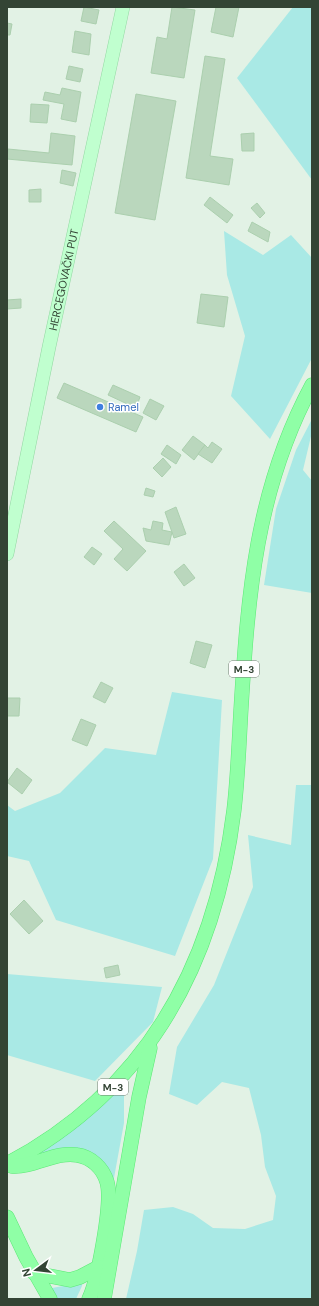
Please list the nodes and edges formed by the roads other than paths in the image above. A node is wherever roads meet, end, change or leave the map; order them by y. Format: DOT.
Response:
graph roads {
  1 [pos="123,7"];
  2 [pos="312,385"];
  3 [pos="7,554"];
  4 [pos="151,1041"];
  5 [pos="7,1165"];
  6 [pos="7,1217"];
  7 [pos="99,1267"];
  8 [pos="34,1273"];
  9 [pos="50,1299"];
  10 [pos="88,1299"];
  11 [pos="104,1299"];
  1 -- 3 [label="main road, HERCEGOVAČKI PUT"];
  2 -- 4 [label="main road, M-3"];
  4 -- 5 [label="main road, M-3"];
  4 -- 11 [label="main road"];
  5 -- 7 [label="main road"];
  6 -- 8 [label="main road"];
  7 -- 8 [label="main road"];
  7 -- 10 [label="main road"];
  8 -- 9 [label="main road"];
}
